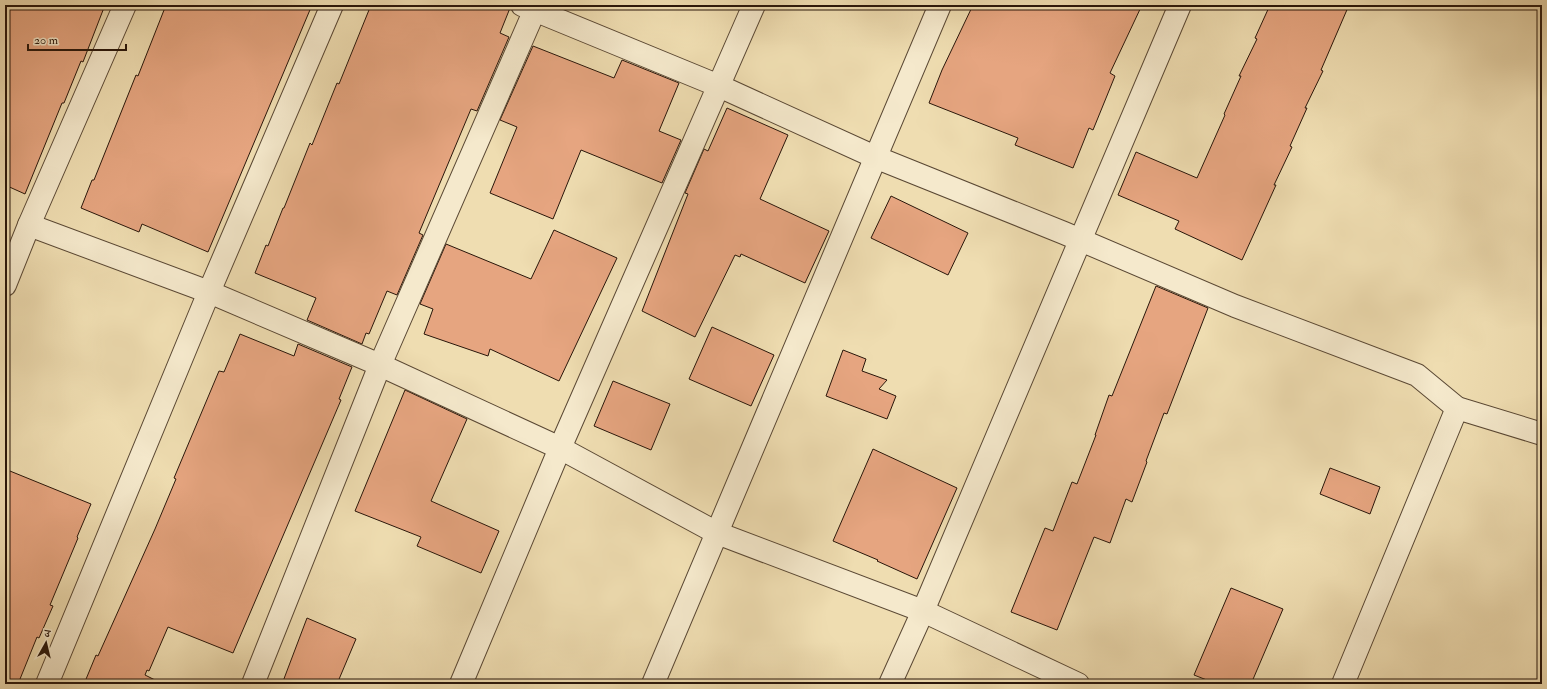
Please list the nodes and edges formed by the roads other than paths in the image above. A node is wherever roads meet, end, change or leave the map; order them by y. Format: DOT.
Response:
graph roads {
  1 [pos="125,5"];
  2 [pos="332,5"];
  3 [pos="754,5"];
  4 [pos="940,5"];
  5 [pos="1180,5"];
  6 [pos="531,7"];
  7 [pos="719,86"];
  8 [pos="875,157"];
  9 [pos="29,225"];
  10 [pos="1080,240"];
  11 [pos="5,285"];
  12 [pos="209,292"];
  13 [pos="380,365"];
  14 [pos="1457,408"];
  15 [pos="1542,434"];
  16 [pos="560,448"];
  17 [pos="717,533"];
  18 [pos="923,611"];
  19 [pos="47,684"];
  20 [pos="253,684"];
  21 [pos="461,684"];
  22 [pos="653,684"];
  23 [pos="890,684"];
  24 [pos="1078,684"];
  25 [pos="1343,684"];
  1 -- 9 [label="street"];
  2 -- 12 [label="street"];
  3 -- 7 [label="street"];
  4 -- 8 [label="street"];
  5 -- 10 [label="street"];
  6 -- 7 [label="street"];
  6 -- 13 [label="street"];
  7 -- 8 [label="street"];
  7 -- 16 [label="street"];
  8 -- 10 [label="street"];
  8 -- 17 [label="street"];
  9 -- 11 [label="street"];
  9 -- 12 [label="street"];
  10 -- 14 [label="street"];
  10 -- 18 [label="street"];
  12 -- 13 [label="street"];
  12 -- 19 [label="street"];
  13 -- 16 [label="street"];
  13 -- 20 [label="street"];
  14 -- 15 [label="street"];
  14 -- 25 [label="street"];
  16 -- 17 [label="street"];
  16 -- 21 [label="street"];
  17 -- 18 [label="street"];
  17 -- 22 [label="street"];
  18 -- 23 [label="street"];
  18 -- 24 [label="street"];
}
